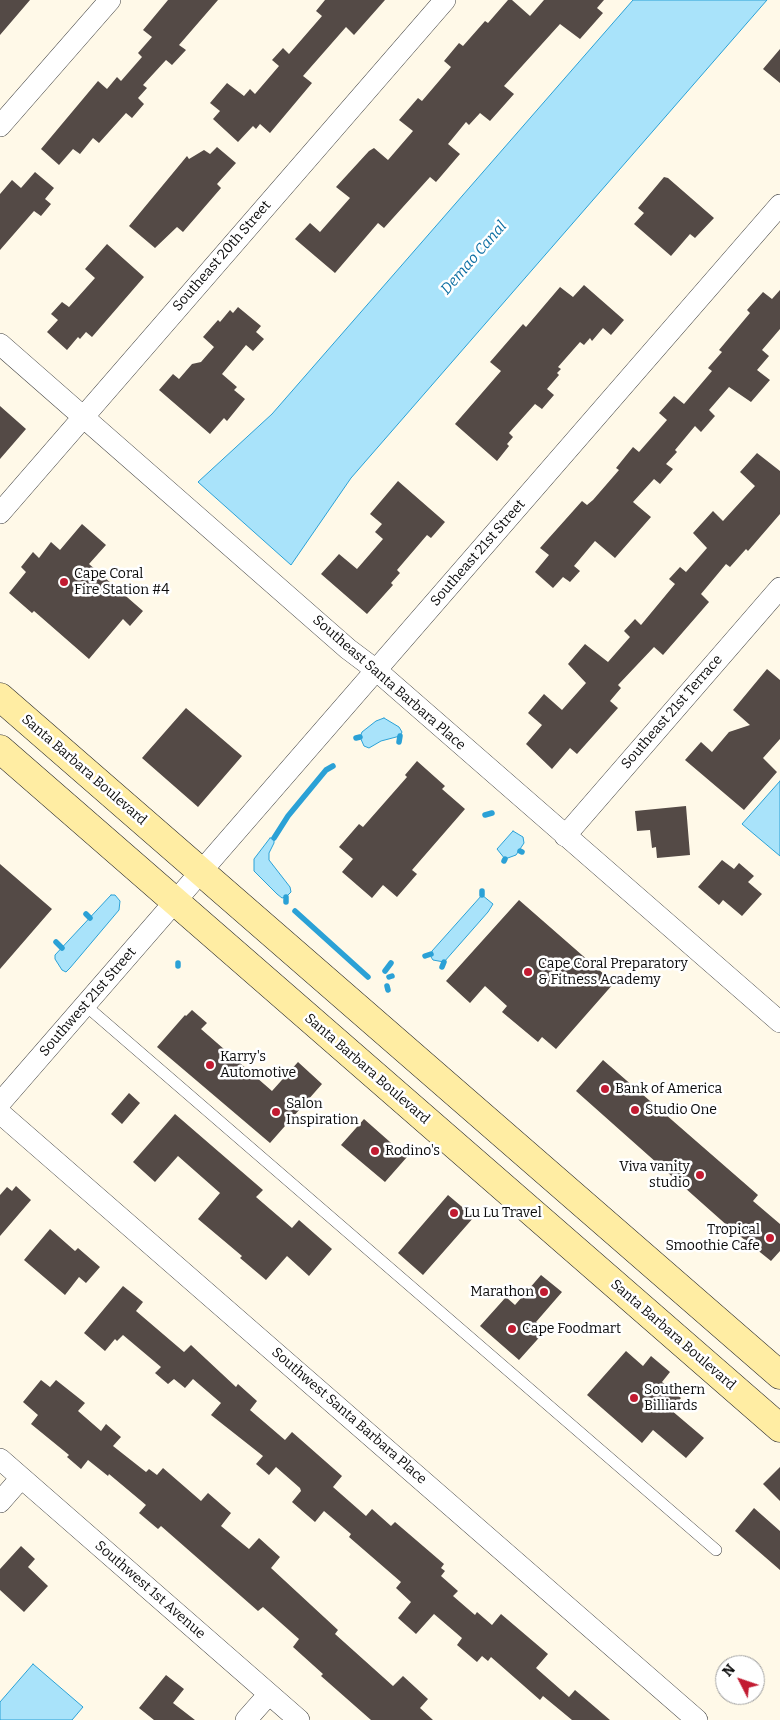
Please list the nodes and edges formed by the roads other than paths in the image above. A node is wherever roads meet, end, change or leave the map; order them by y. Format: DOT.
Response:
graph roads {
  1 [pos="110,0"];
  2 [pos="445,0"];
  3 [pos="0,126"];
  4 [pos="780,205"];
  5 [pos="0,344"];
  6 [pos="84,418"];
  7 [pos="0,513"];
  8 [pos="780,588"];
  9 [pos="376,670"];
  10 [pos="0,697"];
  11 [pos="0,749"];
  12 [pos="565,836"];
  13 [pos="201,872"];
  14 [pos="175,901"];
  15 [pos="85,1005"];
  16 [pos="780,1022"];
  17 [pos="0,1103"];
  18 [pos="0,1112"];
  19 [pos="780,1376"];
  20 [pos="780,1428"];
  21 [pos="0,1459"];
  22 [pos="21,1478"];
  23 [pos="0,1502"];
  24 [pos="716,1550"];
  25 [pos="269,1694"];
  26 [pos="246,1720"];
  27 [pos="299,1720"];
  28 [pos="697,1720"];
  1 -- 3 [label="street"];
  2 -- 6 [label="street, Southeast 20th Street"];
  4 -- 9 [label="street, Southeast 21st Street"];
  5 -- 6 [label="street, Southeast Santa Barbara Place"];
  6 -- 7 [label="street, Southeast 20th Street"];
  6 -- 9 [label="street, Southeast Santa Barbara Place"];
  8 -- 12 [label="street, Southeast 21st Terrace"];
  9 -- 12 [label="street, Southeast Santa Barbara Place"];
  9 -- 13 [label="street, Southeast 21st Street"];
  10 -- 13 [label="main road, Santa Barbara Boulevard"];
  11 -- 14 [label="main road, Santa Barbara Boulevard"];
  12 -- 16 [label="street, Southeast Santa Barbara Place"];
  13 -- 14 [label="street, Southeast 21st Street"];
  13 -- 19 [label="main road, Santa Barbara Boulevard"];
  14 -- 15 [label="street, Southwest 21st Street"];
  14 -- 20 [label="main road, Santa Barbara Boulevard"];
  15 -- 17 [label="street, Southwest 21st Street"];
  15 -- 24 [label="lane"];
  18 -- 28 [label="street, Southwest Santa Barbara Place"];
  21 -- 22 [label="street, Southwest 1st Avenue"];
  22 -- 23 [label="street"];
  22 -- 25 [label="street, Southwest 1st Avenue"];
  25 -- 26 [label="street"];
  25 -- 27 [label="street, Southwest 1st Avenue"];
}
